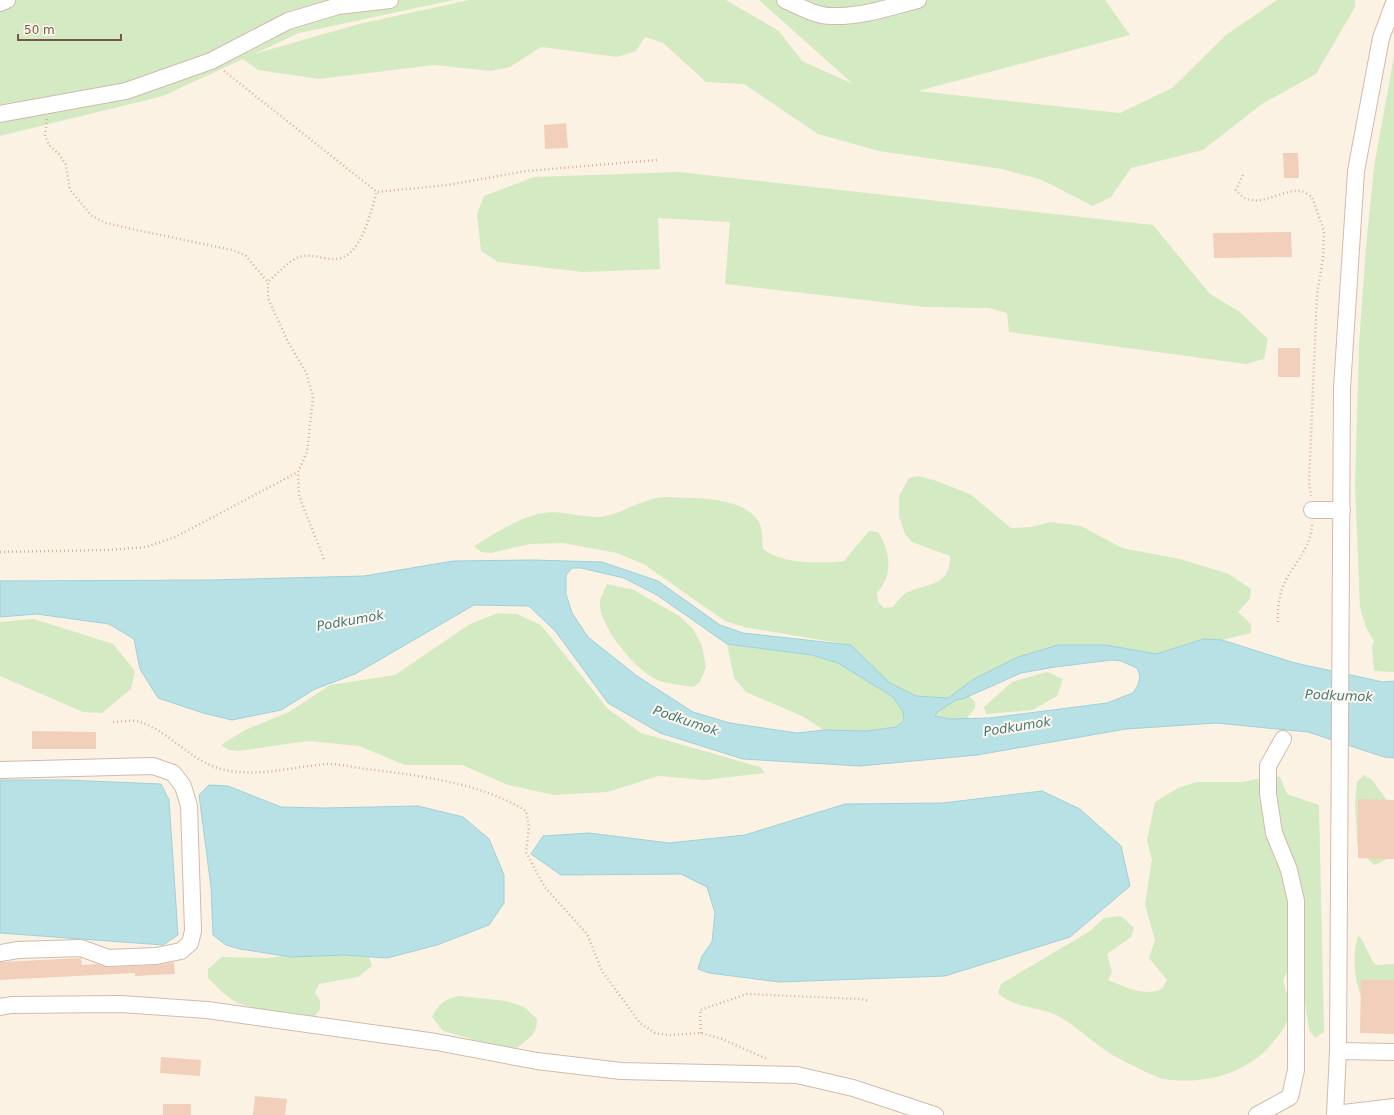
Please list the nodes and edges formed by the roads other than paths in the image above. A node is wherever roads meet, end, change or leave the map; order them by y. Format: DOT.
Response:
graph roads {
  1 [pos="7,0"];
  2 [pos="390,0"];
  3 [pos="785,0"];
  4 [pos="918,0"];
  5 [pos="0,3"];
  6 [pos="1394,3"];
  7 [pos="0,114"];
  8 [pos="1312,510"];
  9 [pos="1342,510"];
  10 [pos="1283,738"];
  11 [pos="0,770"];
  12 [pos="0,953"];
  13 [pos="0,1007"];
  14 [pos="1338,1051"];
  15 [pos="1394,1052"];
  16 [pos="1394,1107"];
  17 [pos="901,1109"];
  18 [pos="1335,1114"];
  19 [pos="935,1115"];
  20 [pos="1257,1115"];
  1 -- 5 [label="street"];
  2 -- 7 [label="street"];
  3 -- 4 [label="street"];
  6 -- 9 [label="street"];
  8 -- 9 [label="street"];
  9 -- 14 [label="street"];
  10 -- 20 [label="street"];
  11 -- 12 [label="street"];
  13 -- 17 [label="street"];
  14 -- 15 [label="street"];
  14 -- 18 [label="street"];
  16 -- 18 [label="street"];
  17 -- 19 [label="street"];
}
